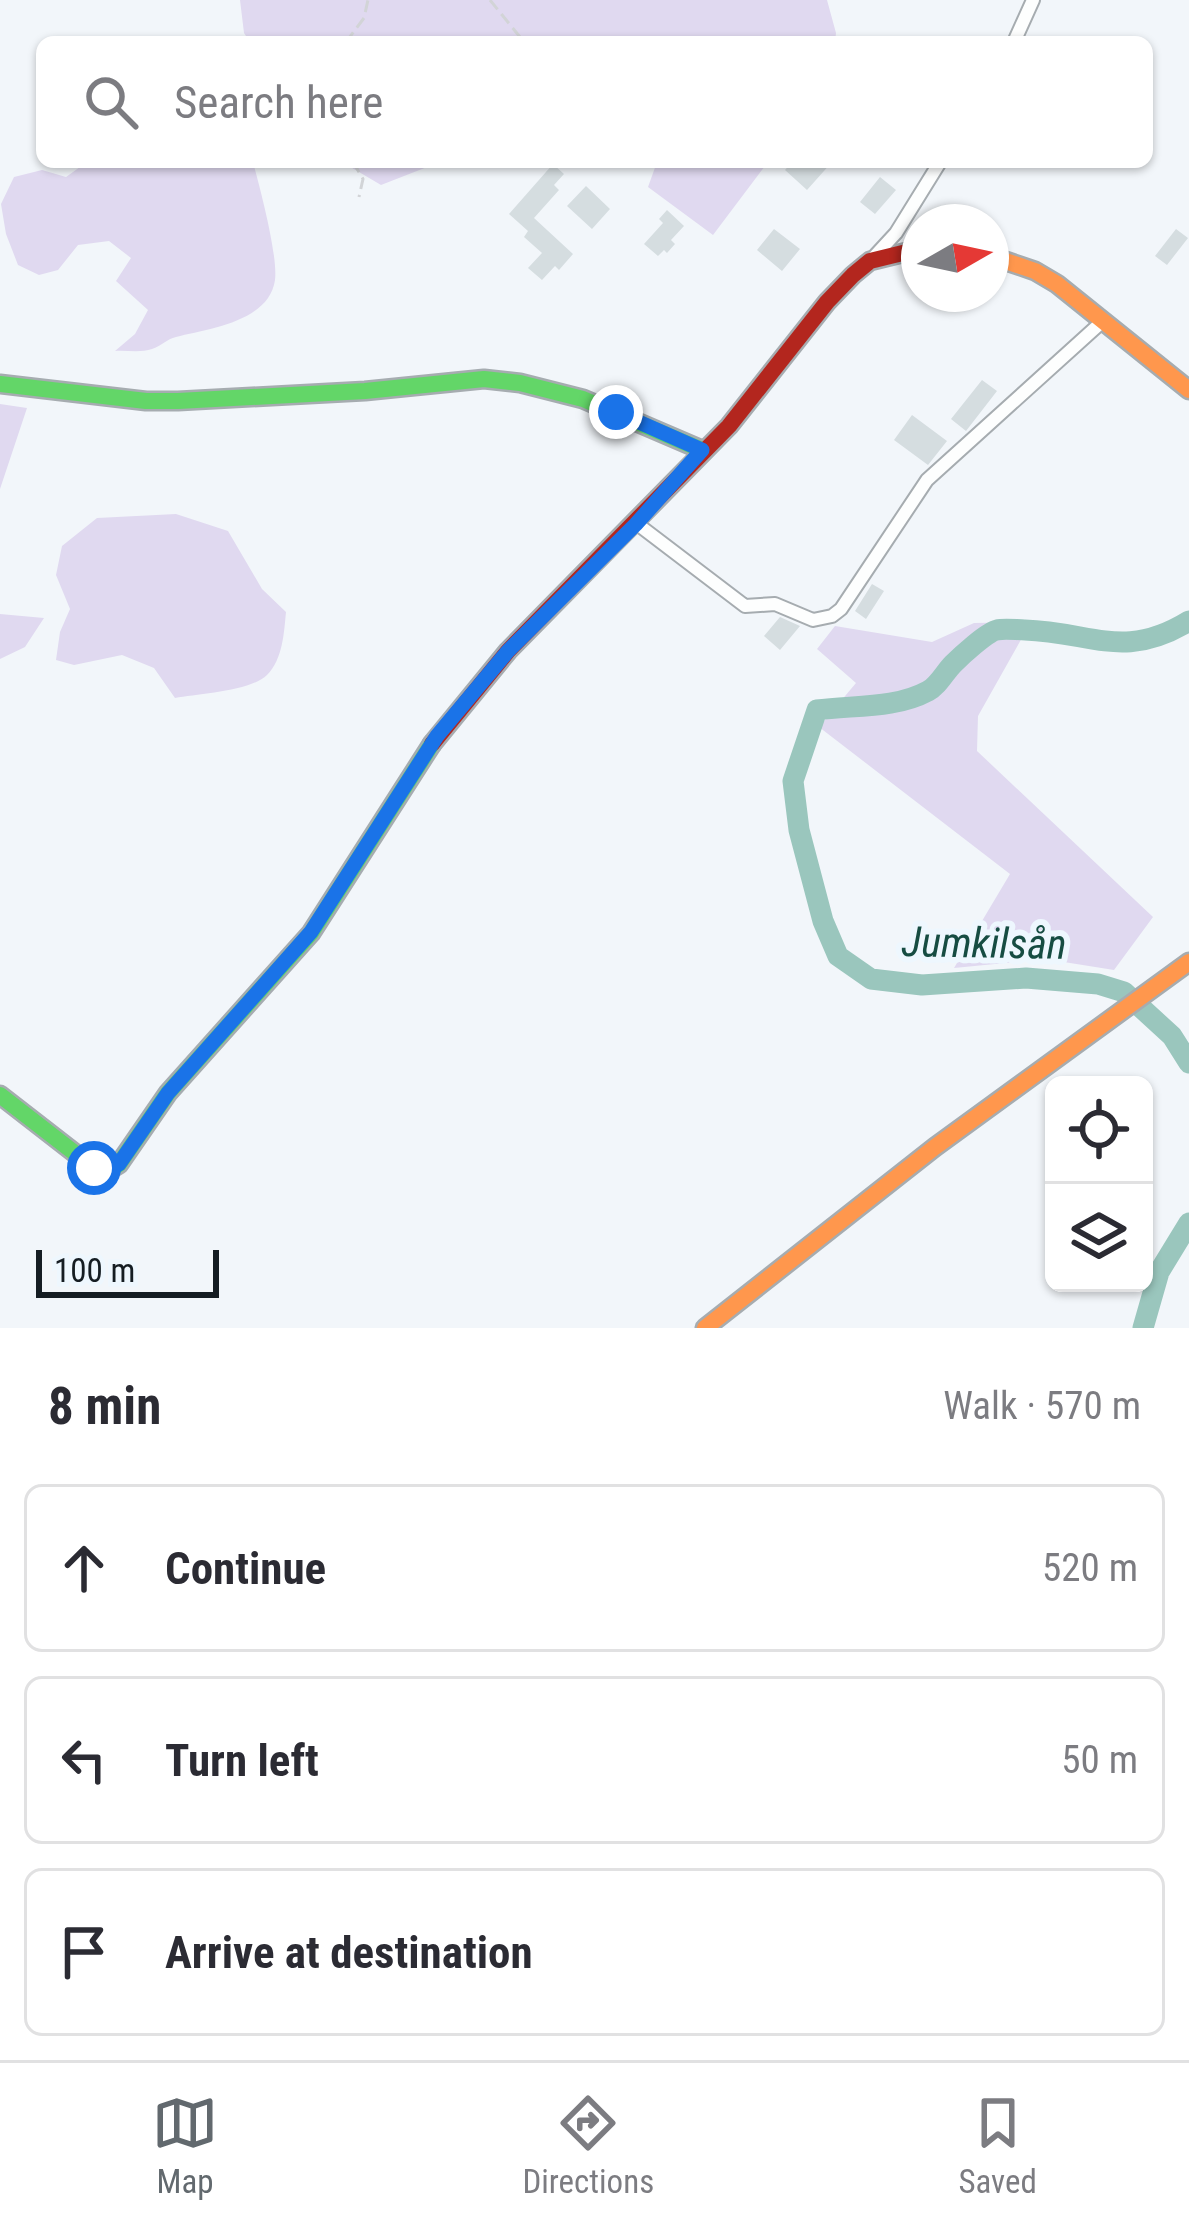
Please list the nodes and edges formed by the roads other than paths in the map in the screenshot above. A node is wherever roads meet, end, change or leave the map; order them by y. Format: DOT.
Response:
graph roads {
  1 [pos="1033,0"];
  2 [pos="1017,36"];
  3 [pos="936,168"];
  4 [pos="901,253"];
  5 [pos="870,261"];
  6 [pos="1009,263"];
  7 [pos="1104,320"];
  8 [pos="0,384"];
  9 [pos="1189,390"];
  10 [pos="702,450"];
  11 [pos="636,524"];
  12 [pos="1189,962"];
  13 [pos="0,1095"];
  14 [pos="705,1328"];
  1 -- 2 [label="street"];
  3 -- 5 [label="street"];
  4 -- 5 [label="street"];
  5 -- 10 [label="street"];
  6 -- 7 [label="street"];
  7 -- 9 [label="street"];
  7 -- 11 [label="street"];
  8 -- 10 [label="street"];
  10 -- 11 [label="street"];
  11 -- 13 [label="street"];
  12 -- 14 [label="street"];
}
